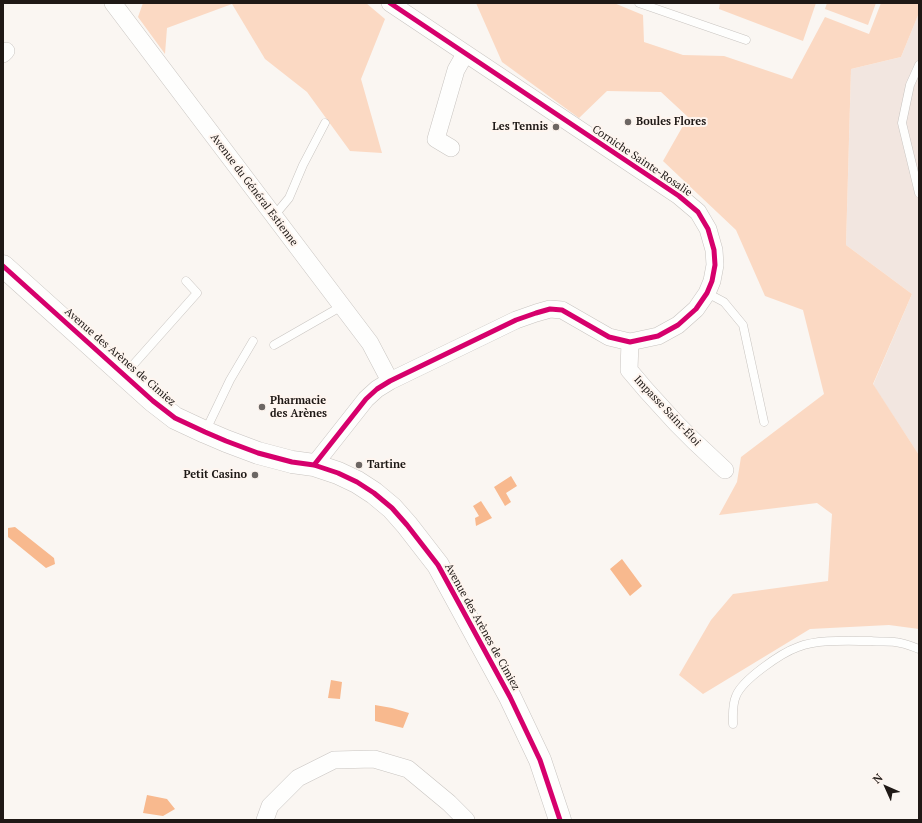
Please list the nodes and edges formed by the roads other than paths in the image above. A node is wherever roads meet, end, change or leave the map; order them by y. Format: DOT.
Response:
graph roads {
  1 [pos="113,3"];
  2 [pos="390,3"];
  3 [pos="639,3"];
  4 [pos="746,40"];
  5 [pos="465,54"];
  6 [pos="919,65"];
  7 [pos="326,123"];
  8 [pos="451,148"];
  9 [pos="919,193"];
  10 [pos="274,216"];
  11 [pos="3,266"];
  12 [pos="186,281"];
  13 [pos="707,293"];
  14 [pos="342,306"];
  15 [pos="253,340"];
  16 [pos="630,342"];
  17 [pos="274,345"];
  18 [pos="124,375"];
  19 [pos="390,381"];
  20 [pos="764,422"];
  21 [pos="205,432"];
  22 [pos="314,465"];
  23 [pos="725,470"];
  24 [pos="919,649"];
  25 [pos="733,724"];
  26 [pos="265,820"];
  27 [pos="466,820"];
  28 [pos="560,820"];
  1 -- 10 [label="street, Avenue du Général Estienne"];
  2 -- 5 [label="street, Corniche Sainte-Rosalie"];
  3 -- 4 [label="lane"];
  5 -- 8 [label="street"];
  5 -- 13 [label="street, Corniche Sainte-Rosalie"];
  6 -- 9 [label="lane"];
  7 -- 10 [label="lane"];
  10 -- 14 [label="street, Avenue du Général Estienne"];
  11 -- 18 [label="street, Avenue des Arènes de Cimiez"];
  12 -- 18 [label="lane"];
  13 -- 16 [label="street, Corniche Sainte-Rosalie"];
  13 -- 20 [label="lane"];
  14 -- 17 [label="lane"];
  14 -- 19 [label="street, Avenue du Général Estienne"];
  15 -- 21 [label="lane"];
  16 -- 19 [label="street, Corniche Sainte-Rosalie"];
  16 -- 23 [label="street, Impasse Saint-Éloi"];
  18 -- 21 [label="street, Avenue des Arènes de Cimiez"];
  19 -- 22 [label="street, Corniche Sainte-Rosalie"];
  21 -- 22 [label="street, Avenue des Arènes de Cimiez"];
  22 -- 28 [label="street, Avenue des Arènes de Cimiez"];
  24 -- 25 [label="lane"];
  26 -- 27 [label="street"];
}
